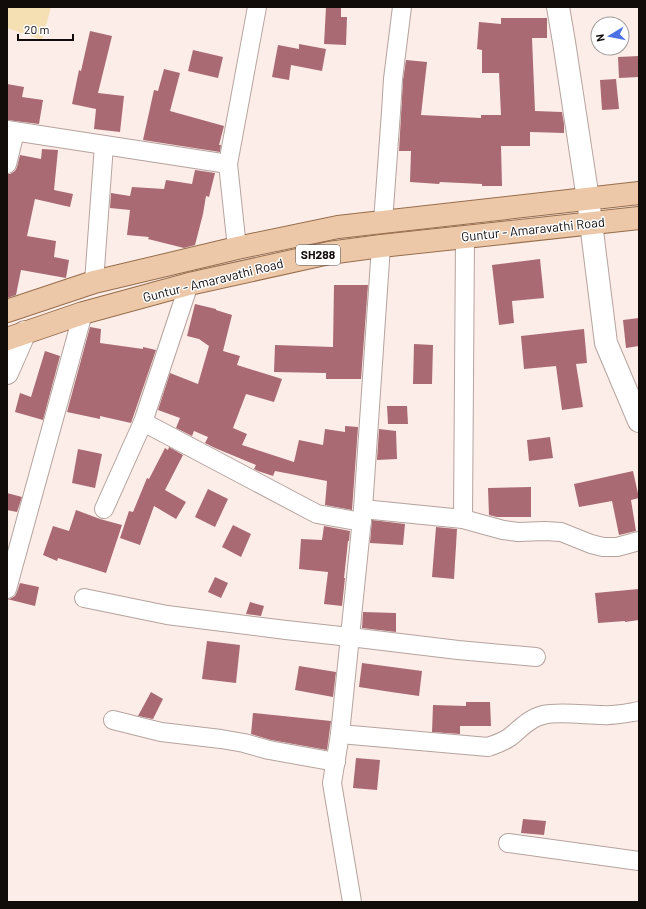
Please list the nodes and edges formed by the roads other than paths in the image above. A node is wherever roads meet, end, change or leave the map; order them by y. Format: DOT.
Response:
graph roads {
  1 [pos="257,7"];
  2 [pos="402,7"];
  3 [pos="558,7"];
  4 [pos="571,7"];
  5 [pos="11,131"];
  6 [pos="104,145"];
  7 [pos="7,164"];
  8 [pos="228,164"];
  9 [pos="639,193"];
  10 [pos="596,198"];
  11 [pos="639,218"];
  12 [pos="383,222"];
  13 [pos="599,222"];
  14 [pos="465,236"];
  15 [pos="381,246"];
  16 [pos="237,248"];
  17 [pos="94,282"];
  18 [pos="189,284"];
  19 [pos="7,311"];
  20 [pos="83,313"];
  21 [pos="16,336"];
  22 [pos="7,374"];
  23 [pos="639,421"];
  24 [pos="144,422"];
  25 [pos="104,509"];
  26 [pos="362,516"];
  27 [pos="464,519"];
  28 [pos="639,541"];
  29 [pos="7,589"];
  30 [pos="84,598"];
  31 [pos="350,637"];
  32 [pos="536,657"];
  33 [pos="639,711"];
  34 [pos="114,720"];
  35 [pos="340,734"];
  36 [pos="336,762"];
  37 [pos="508,843"];
  38 [pos="639,861"];
  39 [pos="352,902"];
  1 -- 8 [label="street"];
  2 -- 12 [label="street"];
  3 -- 10 [label="street"];
  4 -- 10 [label="street"];
  5 -- 6 [label="street"];
  5 -- 7 [label="street"];
  6 -- 8 [label="street"];
  6 -- 17 [label="street"];
  8 -- 16 [label="street"];
  9 -- 10 [label="main road, Guntur - Amaravathi Road / SH288"];
  10 -- 12 [label="main road, Guntur - Amaravathi Road / SH288"];
  10 -- 13 [label="street"];
  11 -- 13 [label="main road, Guntur - Amaravathi Road / SH288"];
  12 -- 16 [label="main road, Guntur - Amaravathi Road / SH288"];
  13 -- 14 [label="main road, Guntur - Amaravathi Road / SH288"];
  13 -- 23 [label="street"];
  14 -- 15 [label="main road, Guntur - Amaravathi Road / SH288"];
  14 -- 27 [label="street"];
  15 -- 18 [label="main road, Guntur - Amaravathi Road / SH288"];
  15 -- 26 [label="street"];
  16 -- 17 [label="main road, Guntur - Amaravathi Road / SH288"];
  17 -- 19 [label="main road, Guntur - Amaravathi Road / SH288"];
  18 -- 20 [label="main road, Guntur - Amaravathi Road / SH288"];
  18 -- 24 [label="street"];
  20 -- 21 [label="main road, Guntur - Amaravathi Road / SH288"];
  20 -- 29 [label="street"];
  21 -- 22 [label="street"];
  24 -- 25 [label="street"];
  24 -- 26 [label="street"];
  26 -- 27 [label="street"];
  26 -- 31 [label="street"];
  27 -- 28 [label="street"];
  30 -- 31 [label="street"];
  31 -- 32 [label="street"];
  31 -- 35 [label="street"];
  33 -- 35 [label="street"];
  34 -- 36 [label="street"];
  35 -- 36 [label="street"];
  36 -- 39 [label="street"];
  37 -- 38 [label="street"];
}
